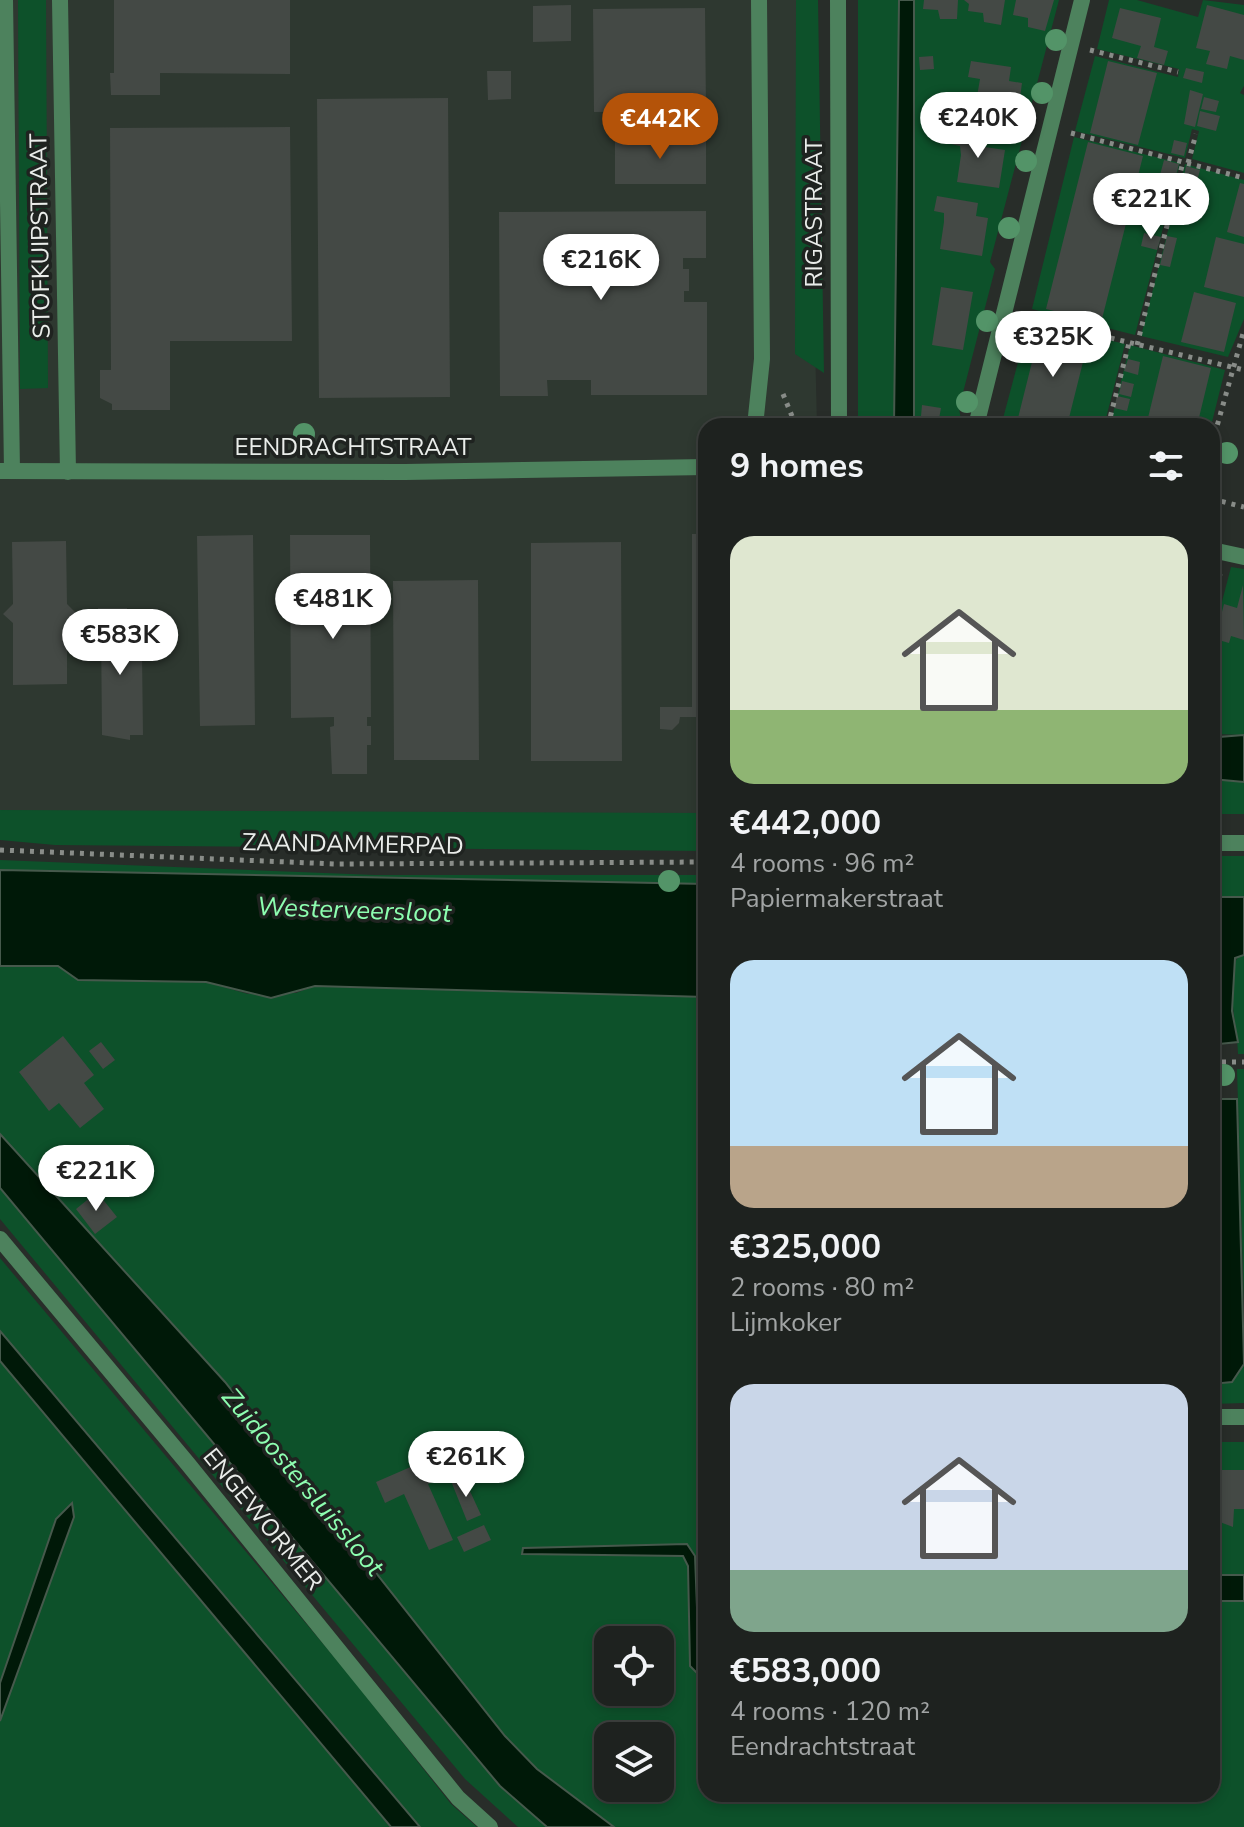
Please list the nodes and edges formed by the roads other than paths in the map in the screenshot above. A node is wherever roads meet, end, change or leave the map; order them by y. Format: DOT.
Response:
graph roads {
  1 [pos="5,0"];
  2 [pos="60,0"];
  3 [pos="759,0"];
  4 [pos="838,0"];
  5 [pos="1082,0"];
  6 [pos="757,418"];
  7 [pos="839,418"];
  8 [pos="978,418"];
  9 [pos="698,467"];
  10 [pos="6,471"];
  11 [pos="68,472"];
  12 [pos="1220,552"];
  13 [pos="1244,557"];
  14 [pos="1220,843"];
  15 [pos="1244,843"];
  16 [pos="0,1239"];
  17 [pos="1220,1417"];
  18 [pos="1244,1417"];
  19 [pos="490,1827"];
  1 -- 10 [label="street, STOFKUIPSTRAAT"];
  2 -- 11 [label="street, STOFKUIPSTRAAT"];
  3 -- 6 [label="street"];
  4 -- 7 [label="street, RIGASTRAAT"];
  5 -- 8 [label="street"];
  9 -- 11 [label="street, EENDRACHTSTRAAT"];
  10 -- 11 [label="street, EENDRACHTSTRAAT"];
  12 -- 13 [label="street"];
  14 -- 15 [label="street"];
  16 -- 19 [label="street, ENGEWORMER"];
  17 -- 18 [label="street"];
}
